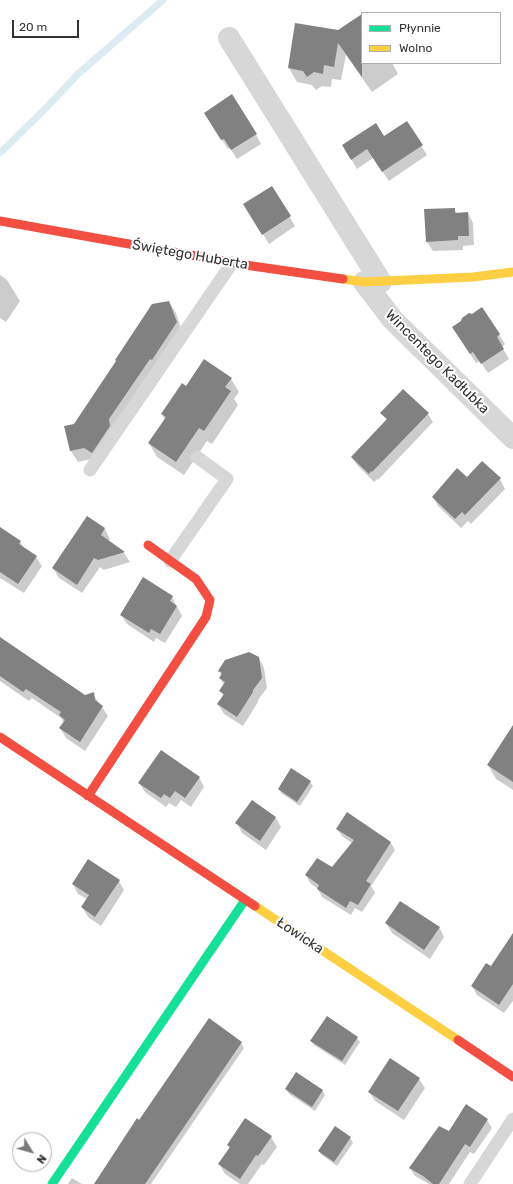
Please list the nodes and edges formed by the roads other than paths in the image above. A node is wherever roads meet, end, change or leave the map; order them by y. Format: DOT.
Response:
graph roads {
  1 [pos="229,38"];
  2 [pos="0,221"];
  3 [pos="232,263"];
  4 [pos="513,272"];
  5 [pos="373,282"];
  6 [pos="513,438"];
  7 [pos="197,457"];
  8 [pos="90,470"];
  9 [pos="148,546"];
  10 [pos="170,561"];
  11 [pos="0,738"];
  12 [pos="88,796"];
  13 [pos="246,900"];
  14 [pos="513,1077"];
  15 [pos="513,1119"];
  16 [pos="52,1184"];
  17 [pos="470,1184"];
  1 -- 5 [label="street"];
  2 -- 3 [label="street, Świętego Huberta"];
  3 -- 5 [label="street, Świętego Huberta"];
  3 -- 8 [label="lane"];
  4 -- 5 [label="street, Świętego Huberta"];
  5 -- 6 [label="street, Wincentego Kadłubka"];
  7 -- 10 [label="lane"];
  9 -- 10 [label="street"];
  10 -- 12 [label="street"];
  11 -- 12 [label="street, Łowicka"];
  12 -- 13 [label="street, Łowicka"];
  13 -- 14 [label="street, Łowicka"];
  13 -- 16 [label="street"];
  15 -- 17 [label="lane"];
}
